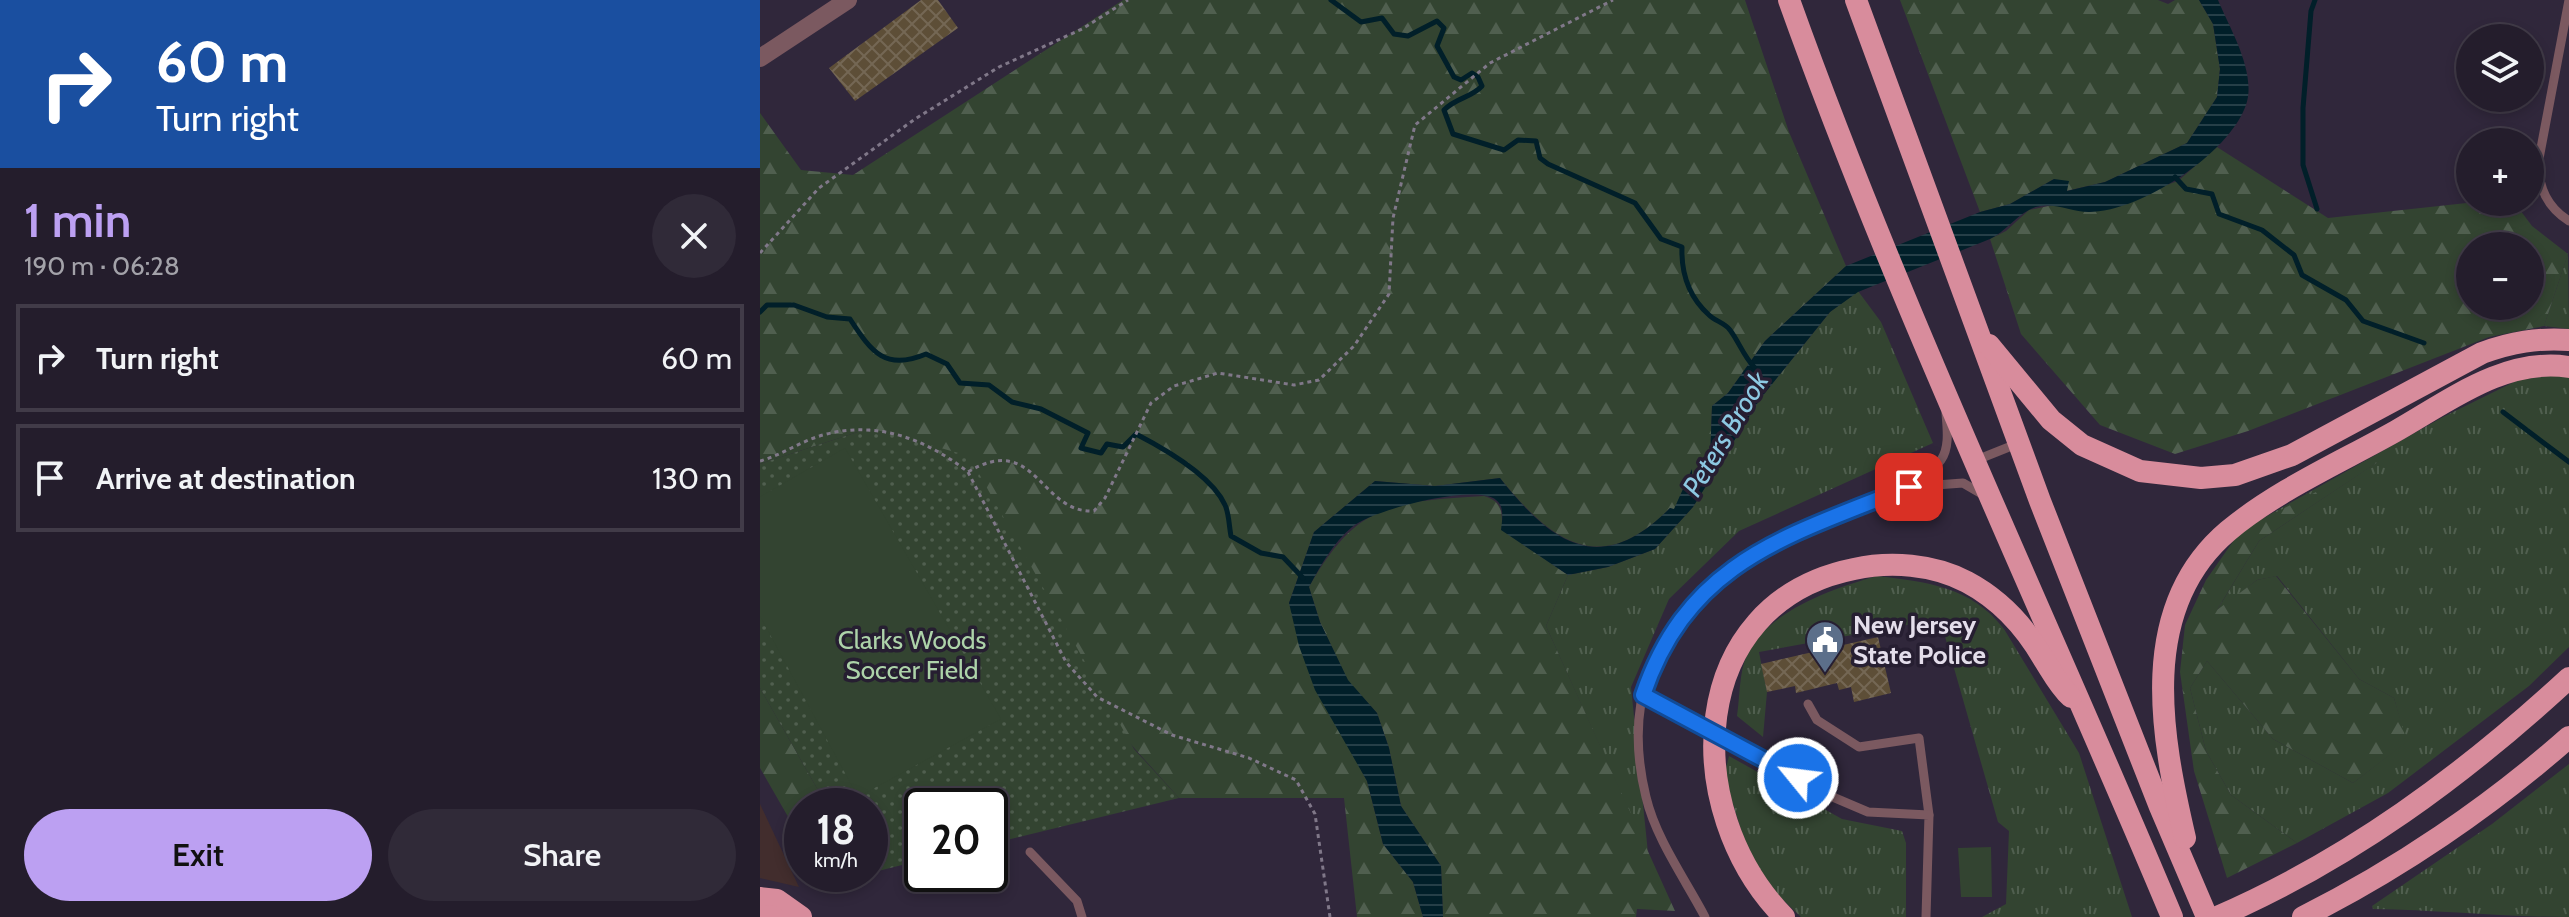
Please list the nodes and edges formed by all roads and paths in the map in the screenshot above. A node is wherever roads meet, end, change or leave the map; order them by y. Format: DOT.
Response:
graph roads {
  1 [pos="848,0"];
  2 [pos="1128,0"];
  3 [pos="1613,0"];
  4 [pos="1789,0"];
  5 [pos="1856,0"];
  6 [pos="2569,0"];
  7 [pos="760,58"];
  8 [pos="2569,221"];
  9 [pos="760,253"];
  10 [pos="1979,334"];
  11 [pos="2569,340"];
  12 [pos="2569,367"];
  13 [pos="1944,395"];
  14 [pos="2019,443"];
  15 [pos="760,461"];
  16 [pos="1974,461"];
  17 [pos="968,472"];
  18 [pos="1909,487"];
  19 [pos="1993,503"];
  20 [pos="2569,678"];
  21 [pos="1643,695"];
  22 [pos="1808,704"];
  23 [pos="2086,712"];
  24 [pos="2569,737"];
  25 [pos="1929,815"];
  26 [pos="1030,852"];
  27 [pos="760,898"];
  28 [pos="2203,907"];
  29 [pos="2226,913"];
  30 [pos="760,916"];
  31 [pos="773,917"];
  32 [pos="801,917"];
  33 [pos="1082,917"];
  34 [pos="1330,917"];
  35 [pos="1705,917"];
  36 [pos="1784,917"];
  37 [pos="1926,917"];
  38 [pos="2172,917"];
  39 [pos="2303,917"];
  1 -- 7 [label="street"];
  2 -- 9 [label="path"];
  3 -- 17 [label="path"];
  4 -- 13 [label="highway"];
  5 -- 10 [label="highway"];
  6 -- 8 [label="lane"];
  10 -- 11 [label="highway"];
  10 -- 14 [label="highway"];
  12 -- 28 [label="highway"];
  13 -- 16 [label="highway"];
  13 -- 18 [label="lane"];
  14 -- 16 [label="lane"];
  14 -- 28 [label="highway"];
  15 -- 17 [label="path"];
  16 -- 19 [label="highway"];
  17 -- 34 [label="path"];
  18 -- 19 [label="lane"];
  18 -- 21 [label="lane"];
  19 -- 23 [label="highway"];
  20 -- 29 [label="highway"];
  21 -- 25 [label="lane, bridge"];
  21 -- 35 [label="lane"];
  22 -- 25 [label="lane"];
  23 -- 36 [label="highway"];
  23 -- 38 [label="highway"];
  24 -- 39 [label="highway"];
  25 -- 37 [label="lane"];
  26 -- 33 [label="lane"];
  27 -- 32 [label="highway"];
  30 -- 31 [label="highway"];
}
